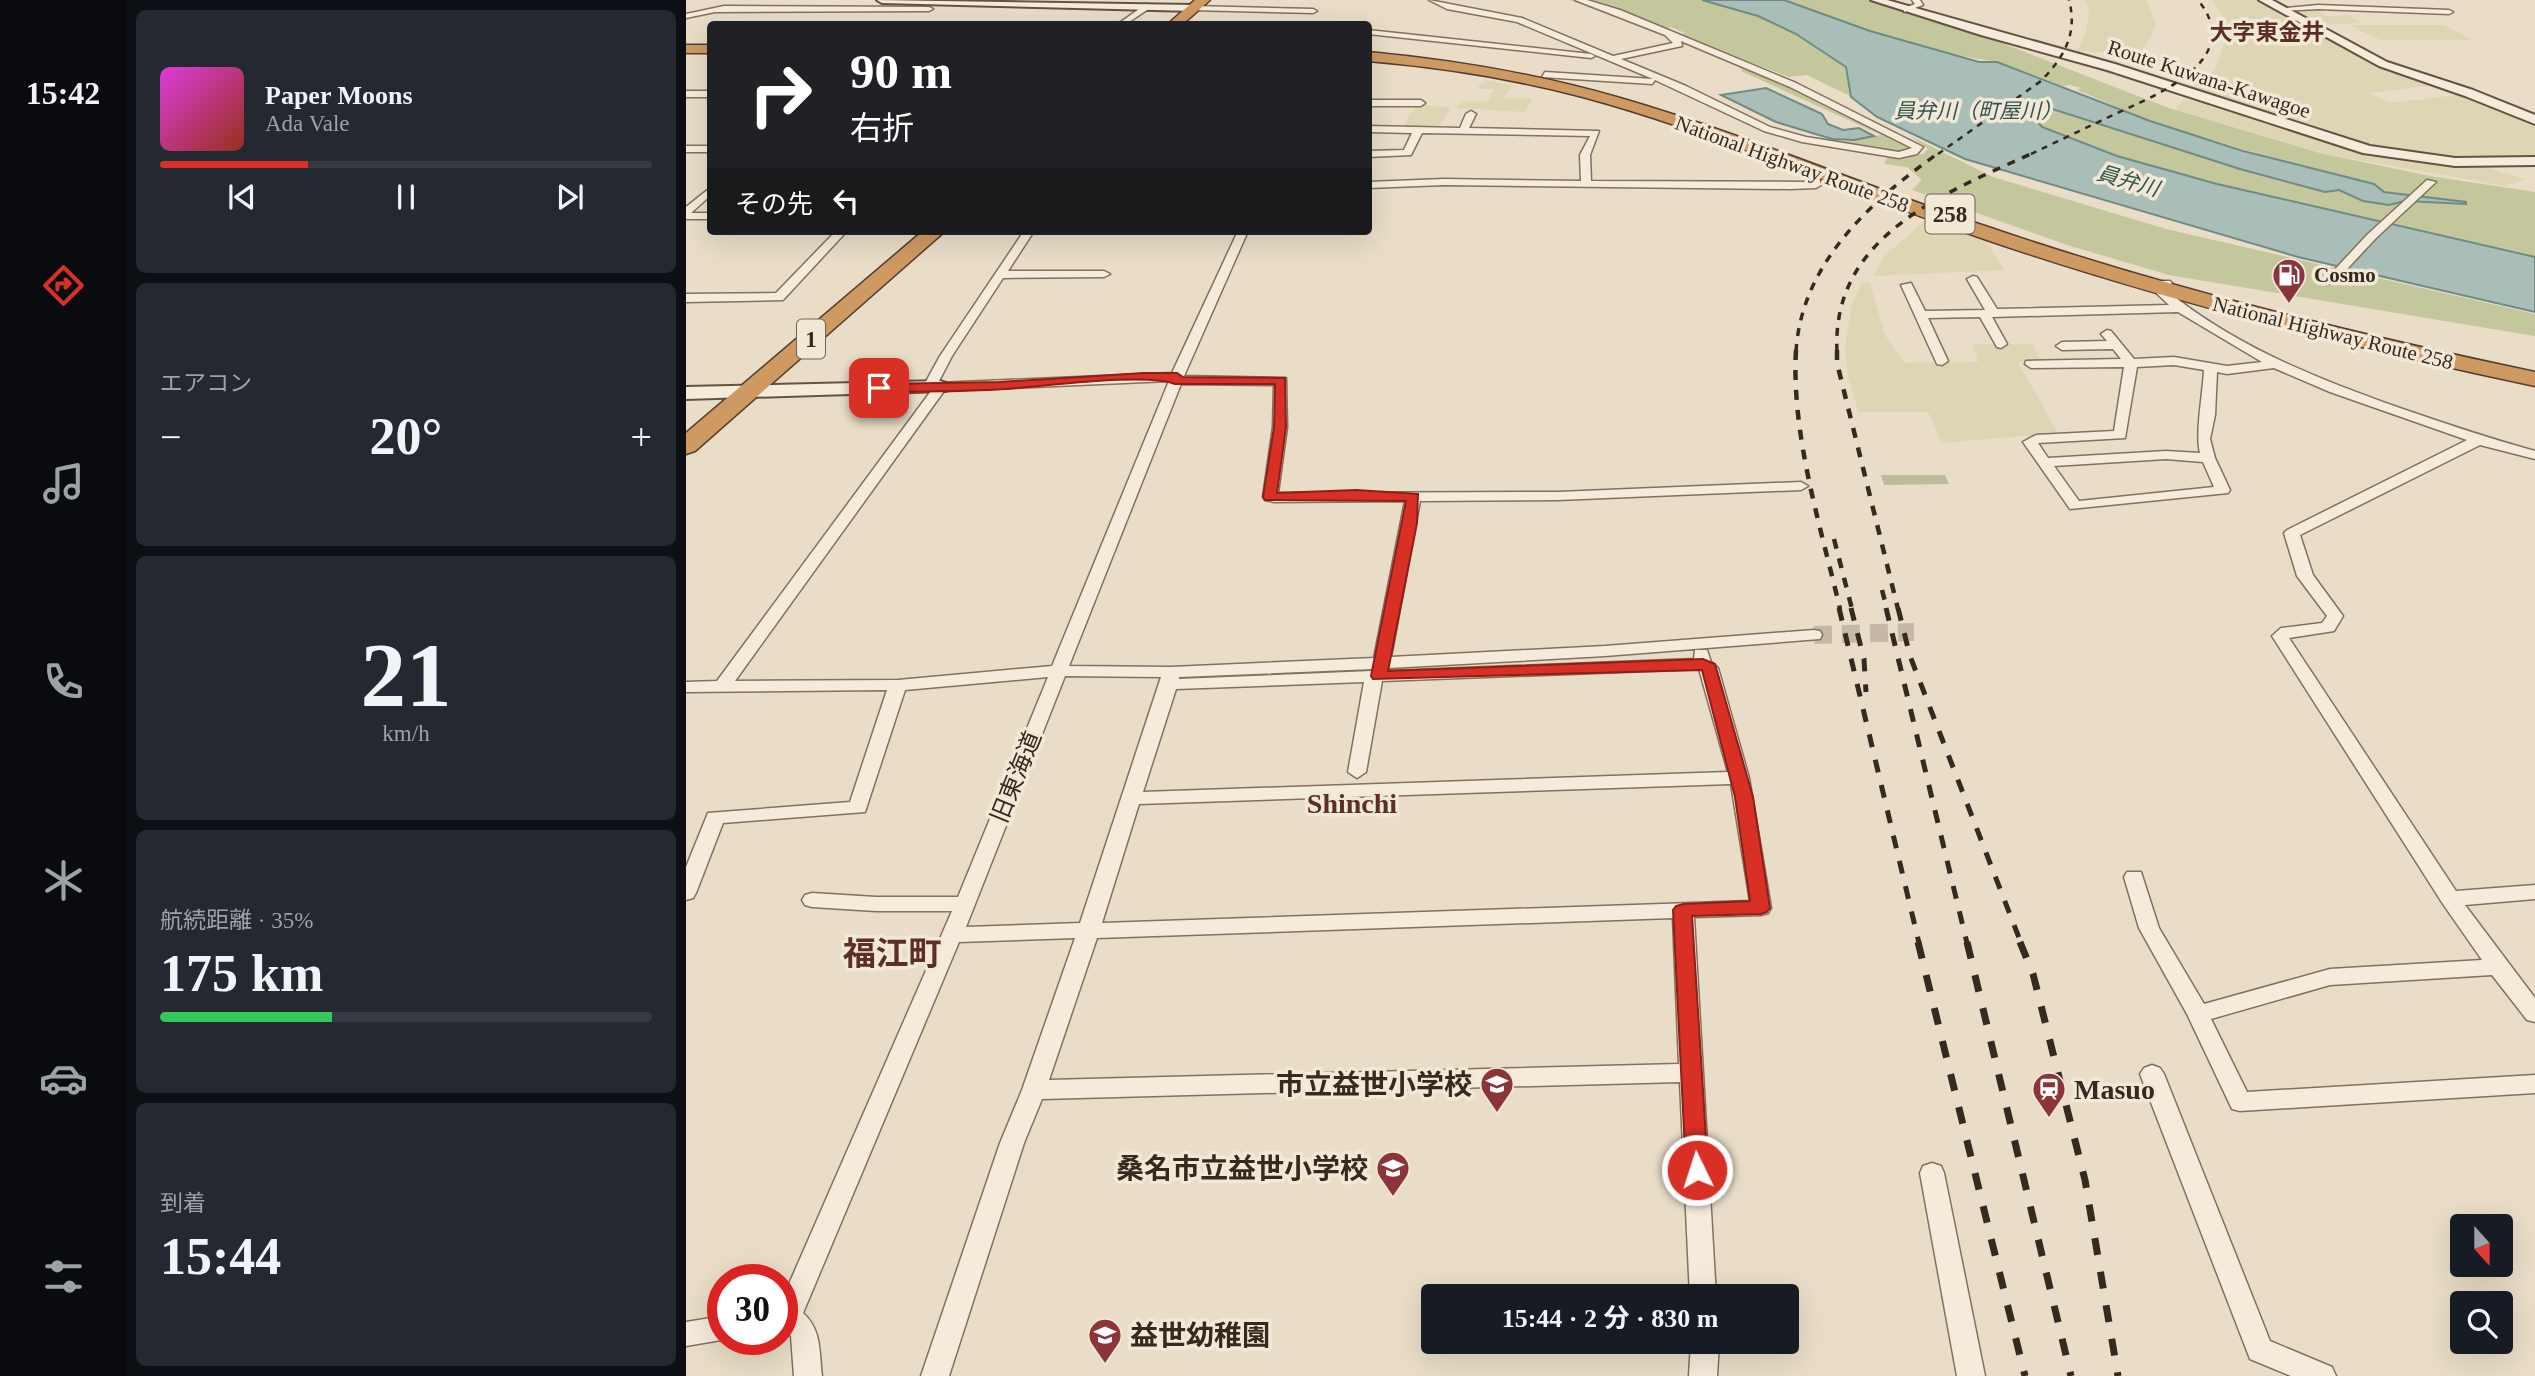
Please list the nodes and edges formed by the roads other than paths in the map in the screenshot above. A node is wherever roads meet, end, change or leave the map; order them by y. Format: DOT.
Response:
graph roads {
  1 [pos="762,0"];
  2 [pos="835,0"];
  3 [pos="882,0"];
  4 [pos="1449,0"];
  5 [pos="1579,0"];
  6 [pos="1876,0"];
  7 [pos="2264,0"];
  8 [pos="2426,0"];
  9 [pos="939,1"];
  10 [pos="980,1"];
  11 [pos="1434,1"];
  12 [pos="1198,4"];
  13 [pos="1246,4"];
  14 [pos="1313,5"];
  15 [pos="1912,5"];
  16 [pos="1149,6"];
  17 [pos="929,9"];
  18 [pos="2281,9"];
  19 [pos="714,10"];
  20 [pos="784,10"];
  21 [pos="821,10"];
  22 [pos="1267,11"];
  23 [pos="689,14"];
  24 [pos="919,17"];
  25 [pos="769,20"];
  26 [pos="810,20"];
  27 [pos="1126,21"];
  28 [pos="1178,21"];
  29 [pos="1250,21"];
  30 [pos="1662,31"];
  31 [pos="1372,33"];
  32 [pos="689,48"];
  33 [pos="707,48"];
  34 [pos="1372,54"];
  35 [pos="1372,54"];
  36 [pos="1372,55"];
  37 [pos="1610,58"];
  38 [pos="1545,75"];
  39 [pos="1669,82"];
  40 [pos="686,94"];
  41 [pos="707,94"];
  42 [pos="1372,103"];
  43 [pos="1421,103"];
  44 [pos="1471,114"];
  45 [pos="1498,120"];
  46 [pos="1510,120"];
  47 [pos="2535,120"];
  48 [pos="1372,129"];
  49 [pos="1418,130"];
  50 [pos="1463,131"];
  51 [pos="1492,131"];
  52 [pos="1556,132"];
  53 [pos="1738,136"];
  54 [pos="1402,141"];
  55 [pos="1414,141"];
  56 [pos="1590,144"];
  57 [pos="686,149"];
  58 [pos="707,149"];
  59 [pos="1372,154"];
  60 [pos="2535,161"];
  61 [pos="1812,171"];
  62 [pos="2431,182"];
  63 [pos="1586,184"];
  64 [pos="1372,185"];
  65 [pos="707,194"];
  66 [pos="686,214"];
  67 [pos="707,216"];
  68 [pos="838,235"];
  69 [pos="930,235"];
  70 [pos="1026,235"];
  71 [pos="1241,235"];
  72 [pos="1000,275"];
  73 [pos="1103,276"];
  74 [pos="1973,279"];
  75 [pos="2330,281"];
  76 [pos="1907,285"];
  77 [pos="2162,286"];
  78 [pos="686,298"];
  79 [pos="2182,308"];
  80 [pos="1989,314"];
  81 [pos="1920,315"];
  82 [pos="2108,334"];
  83 [pos="2001,344"];
  84 [pos="2116,345"];
  85 [pos="2062,346"];
  86 [pos="1942,361"];
  87 [pos="2131,363"];
  88 [pos="2031,364"];
  89 [pos="2275,364"];
  90 [pos="2211,368"];
  91 [pos="2535,371"];
  92 [pos="1176,379"];
  93 [pos="2535,379"];
  94 [pos="935,387"];
  95 [pos="751,390"];
  96 [pos="686,393"];
  97 [pos="2479,440"];
  98 [pos="686,446"];
  99 [pos="2535,455"];
  100 [pos="2208,458"];
  101 [pos="2044,463"];
  102 [pos="1801,486"];
  103 [pos="1413,497"];
  104 [pos="1814,635"];
  105 [pos="1701,654"];
  106 [pos="1059,671"];
  107 [pos="1378,672"];
  108 [pos="1170,678"];
  109 [pos="898,685"];
  110 [pos="686,687"];
  111 [pos="722,687"];
  112 [pos="1357,772"];
  113 [pos="1740,778"];
  114 [pos="1132,798"];
  115 [pos="2134,877"];
  116 [pos="2535,892"];
  117 [pos="686,893"];
  118 [pos="2450,899"];
  119 [pos="812,900"];
  120 [pos="965,904"];
  121 [pos="1683,910"];
  122 [pos="1089,929"];
  123 [pos="951,935"];
  124 [pos="2498,967"];
  125 [pos="2198,1014"];
  126 [pos="2535,1014"];
  127 [pos="1691,1073"];
  128 [pos="2152,1074"];
  129 [pos="2535,1084"];
  130 [pos="1034,1090"];
  131 [pos="1932,1173"];
  132 [pos="1702,1284"];
  133 [pos="798,1288"];
  134 [pos="798,1327"];
  135 [pos="707,1331"];
  136 [pos="686,1334"];
  137 [pos="1704,1354"];
  138 [pos="808,1376"];
  139 [pos="935,1376"];
  140 [pos="1703,1376"];
  141 [pos="1971,1376"];
  142 [pos="2322,1376"];
  1 -- 19 [label="street"];
  2 -- 21 [label="street"];
  3 -- 9 [label="street"];
  4 -- 11 [label="street"];
  5 -- 30 [label="street"];
  6 -- 15 [label="street, Route Kuwana-Kawagoe"];
  7 -- 18 [label="street"];
  8 -- 18 [label="street"];
  9 -- 10 [label="street"];
  9 -- 17 [label="street"];
  10 -- 16 [label="street"];
  11 -- 37 [label="street"];
  12 -- 16 [label="street"];
  12 -- 22 [label="street"];
  12 -- 28 [label="highway"];
  13 -- 14 [label="street"];
  14 -- 22 [label="street"];
  15 -- 60 [label="street, Route Kuwana-Kawagoe"];
  16 -- 27 [label="street"];
  17 -- 21 [label="street"];
  17 -- 24 [label="street"];
  18 -- 47 [label="street"];
  19 -- 20 [label="street"];
  19 -- 23 [label="street"];
  20 -- 21 [label="street"];
  20 -- 25 [label="street"];
  21 -- 26 [label="street"];
  22 -- 29 [label="street"];
  30 -- 37 [label="street"];
  30 -- 39 [label="street"];
  31 -- 37 [label="street"];
  32 -- 33 [label="highway"];
  34 -- 38 [label="highway"];
  35 -- 53 [label="highway, National Highway Route 258 / 258"];
  36 -- 61 [label="highway, National Highway Route 258 / 258"];
  37 -- 39 [label="street"];
  38 -- 39 [label="street"];
  38 -- 53 [label="highway"];
  40 -- 41 [label="street"];
  42 -- 43 [label="street"];
  44 -- 50 [label="street"];
  45 -- 51 [label="street"];
  46 -- 52 [label="street"];
  48 -- 49 [label="street"];
  49 -- 50 [label="street"];
  49 -- 55 [label="street"];
  50 -- 51 [label="street"];
  51 -- 52 [label="street"];
  52 -- 56 [label="street"];
  53 -- 77 [label="highway, National Highway Route 258 / 258"];
  54 -- 55 [label="street"];
  55 -- 56 [label="street"];
  55 -- 59 [label="street"];
  56 -- 63 [label="street"];
  57 -- 58 [label="street"];
  61 -- 63 [label="street"];
  61 -- 77 [label="highway, National Highway Route 258 / 258"];
  62 -- 75 [label="street"];
  63 -- 64 [label="street"];
  65 -- 66 [label="street"];
  66 -- 67 [label="street"];
  68 -- 78 [label="street"];
  69 -- 95 [label="highway, 1"];
  70 -- 72 [label="street"];
  71 -- 92 [label="street, 旧東海道"];
  72 -- 73 [label="street"];
  72 -- 94 [label="street"];
  74 -- 80 [label="street"];
  76 -- 81 [label="street"];
  77 -- 79 [label="street"];
  77 -- 91 [label="highway, National Highway Route 258 / 258"];
  77 -- 93 [label="highway, National Highway Route 258 / 258"];
  79 -- 80 [label="street"];
  79 -- 89 [label="street"];
  80 -- 81 [label="street"];
  80 -- 83 [label="street"];
  81 -- 86 [label="street"];
  82 -- 84 [label="street"];
  84 -- 85 [label="street"];
  84 -- 87 [label="street"];
  87 -- 88 [label="street"];
  87 -- 90 [label="street"];
  87 -- 101 [label="street"];
  89 -- 90 [label="street"];
  89 -- 97 [label="street"];
  90 -- 100 [label="street"];
  92 -- 94 [label="street"];
  92 -- 103 [label="street"];
  92 -- 106 [label="street, 旧東海道"];
  94 -- 95 [label="street"];
  94 -- 111 [label="street"];
  95 -- 96 [label="street"];
  95 -- 98 [label="highway, 1"];
  97 -- 99 [label="street"];
  97 -- 118 [label="street"];
  100 -- 101 [label="street"];
  100 -- 101 [label="street"];
  102 -- 103 [label="street"];
  103 -- 107 [label="street"];
  104 -- 105 [label="street"];
  105 -- 107 [label="street"];
  105 -- 113 [label="street"];
  106 -- 108 [label="street"];
  106 -- 109 [label="street"];
  106 -- 120 [label="street, 旧東海道"];
  107 -- 108 [label="street"];
  107 -- 112 [label="street"];
  108 -- 114 [label="street"];
  109 -- 111 [label="street"];
  109 -- 117 [label="street"];
  110 -- 111 [label="street"];
  113 -- 114 [label="street"];
  113 -- 121 [label="street"];
  114 -- 122 [label="street"];
  115 -- 125 [label="street"];
  116 -- 118 [label="street"];
  118 -- 124 [label="street"];
  119 -- 120 [label="street"];
  120 -- 123 [label="street, 旧東海道"];
  121 -- 122 [label="street"];
  121 -- 127 [label="street"];
  122 -- 123 [label="street"];
  122 -- 130 [label="street"];
  123 -- 133 [label="street, 旧東海道"];
  124 -- 125 [label="street"];
  124 -- 126 [label="street"];
  125 -- 129 [label="street"];
  127 -- 130 [label="street"];
  127 -- 132 [label="street"];
  128 -- 142 [label="street"];
  130 -- 139 [label="street"];
  131 -- 141 [label="street"];
  134 -- 138 [label="street"];
  135 -- 136 [label="street"];
  137 -- 140 [label="street"];
}
